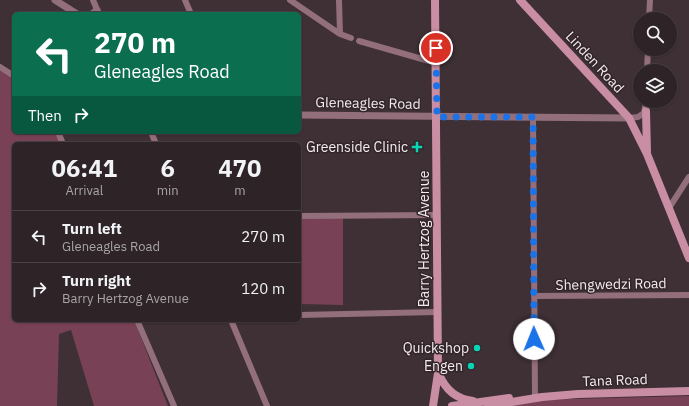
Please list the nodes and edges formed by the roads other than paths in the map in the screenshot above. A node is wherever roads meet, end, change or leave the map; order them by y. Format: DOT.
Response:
graph roads {
  1 [pos="55,0"];
  2 [pos="93,0"];
  3 [pos="185,0"];
  4 [pos="290,0"];
  5 [pos="340,0"];
  6 [pos="436,0"];
  7 [pos="520,0"];
  8 [pos="650,0"];
  9 [pos="74,12"];
  10 [pos="97,12"];
  11 [pos="190,12"];
  12 [pos="649,12"];
  13 [pos="340,34"];
  14 [pos="351,38"];
  15 [pos="359,41"];
  16 [pos="436,63"];
  17 [pos="0,67"];
  18 [pos="12,75"];
  19 [pos="646,111"];
  20 [pos="301,115"];
  21 [pos="437,117"];
  22 [pos="533,117"];
  23 [pos="630,118"];
  24 [pos="647,154"];
  25 [pos="689,177"];
  26 [pos="669,208"];
  27 [pos="437,215"];
  28 [pos="301,216"];
  29 [pos="689,258"];
  30 [pos="689,295"];
  31 [pos="534,296"];
  32 [pos="437,312"];
  33 [pos="301,315"];
  34 [pos="138,322"];
  35 [pos="232,322"];
  36 [pos="438,373"];
  37 [pos="689,391"];
  38 [pos="537,398"];
  39 [pos="480,402"];
  40 [pos="265,404"];
  41 [pos="174,406"];
  42 [pos="433,406"];
  43 [pos="452,406"];
  44 [pos="488,406"];
  1 -- 9 [label="street"];
  2 -- 10 [label="street"];
  3 -- 11 [label="street"];
  4 -- 13 [label="street"];
  5 -- 13 [label="street"];
  6 -- 16 [label="main road, Barry Hertzog Avenue"];
  7 -- 23 [label="main road, Linden Road"];
  8 -- 12 [label="street"];
  13 -- 14 [label="street"];
  15 -- 16 [label="street"];
  16 -- 21 [label="main road, Barry Hertzog Avenue"];
  17 -- 18 [label="street"];
  19 -- 23 [label="street"];
  19 -- 24 [label="main road"];
  20 -- 21 [label="street, Gleneagles Road"];
  21 -- 22 [label="street, Gleneagles Road"];
  21 -- 27 [label="main road, Barry Hertzog Avenue"];
  22 -- 23 [label="street, Gleneagles Road"];
  22 -- 31 [label="street"];
  23 -- 24 [label="main road, Linden Road"];
  24 -- 26 [label="main road, Linden Road"];
  25 -- 26 [label="street"];
  26 -- 29 [label="main road, Linden Road"];
  27 -- 28 [label="street"];
  27 -- 32 [label="main road, Barry Hertzog Avenue"];
  30 -- 31 [label="street, Shengwedzi Road"];
  31 -- 38 [label="street"];
  32 -- 33 [label="street"];
  32 -- 36 [label="main road, Barry Hertzog Avenue"];
  34 -- 41 [label="street"];
  35 -- 40 [label="street"];
  36 -- 39 [label="main road"];
  36 -- 42 [label="main road, Barry Hertzog Avenue"];
  37 -- 38 [label="main road, Tana Road"];
  38 -- 39 [label="main road, Tana Road"];
  38 -- 44 [label="main road, Tana Road"];
  39 -- 43 [label="main road, Tana Road"];
}
